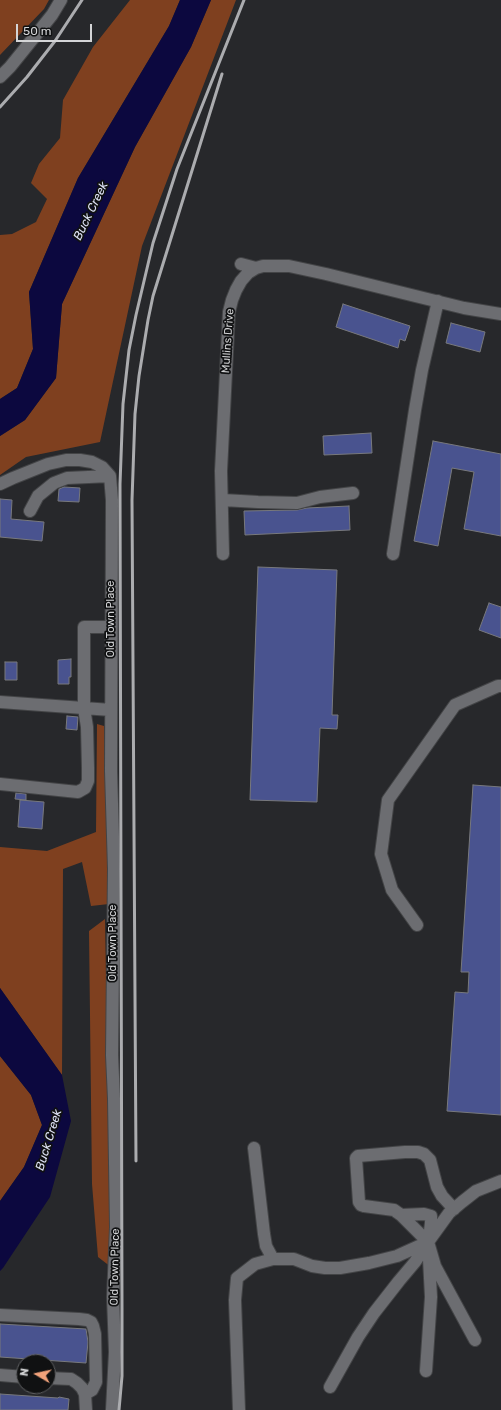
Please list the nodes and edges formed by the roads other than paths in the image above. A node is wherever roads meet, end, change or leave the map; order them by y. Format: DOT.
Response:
graph roads {
  1 [pos="61,0"];
  2 [pos="0,77"];
  3 [pos="241,264"];
  4 [pos="256,268"];
  5 [pos="438,301"];
  6 [pos="501,314"];
  7 [pos="110,476"];
  8 [pos="0,484"];
  9 [pos="353,493"];
  10 [pos="223,500"];
  11 [pos="30,511"];
  12 [pos="223,554"];
  13 [pos="393,554"];
  14 [pos="111,627"];
  15 [pos="501,686"];
  16 [pos="0,702"];
  17 [pos="84,708"];
  18 [pos="111,710"];
  19 [pos="0,784"];
  20 [pos="417,925"];
  21 [pos="254,1148"];
  22 [pos="501,1181"];
  23 [pos="454,1209"];
  24 [pos="402,1215"];
  25 [pos="428,1242"];
  26 [pos="273,1259"];
  27 [pos="0,1315"];
  28 [pos="475,1340"];
  29 [pos="426,1371"];
  30 [pos="0,1375"];
  31 [pos="16,1376"];
  32 [pos="56,1379"];
  33 [pos="330,1387"];
  34 [pos="85,1394"];
  35 [pos="86,1410"];
  36 [pos="112,1410"];
  37 [pos="239,1410"];
  1 -- 2 [label="street"];
  3 -- 4 [label="street"];
  4 -- 5 [label="street"];
  4 -- 10 [label="street, Mullins Drive"];
  5 -- 6 [label="street"];
  5 -- 13 [label="street"];
  7 -- 8 [label="street"];
  7 -- 11 [label="street"];
  7 -- 14 [label="street, Old Town Place"];
  9 -- 10 [label="street"];
  10 -- 12 [label="street, Mullins Drive"];
  14 -- 17 [label="street"];
  14 -- 18 [label="street, Old Town Place"];
  15 -- 20 [label="street"];
  16 -- 17 [label="street"];
  17 -- 18 [label="street"];
  17 -- 19 [label="street"];
  18 -- 36 [label="street, Old Town Place"];
  21 -- 26 [label="street"];
  22 -- 23 [label="street"];
  23 -- 24 [label="street"];
  23 -- 25 [label="street"];
  24 -- 25 [label="street"];
  24 -- 25 [label="street"];
  25 -- 26 [label="street"];
  25 -- 28 [label="street"];
  25 -- 29 [label="street"];
  25 -- 33 [label="street"];
  26 -- 37 [label="street"];
  27 -- 34 [label="street"];
  30 -- 31 [label="street"];
  32 -- 34 [label="street"];
  34 -- 35 [label="street"];
}
